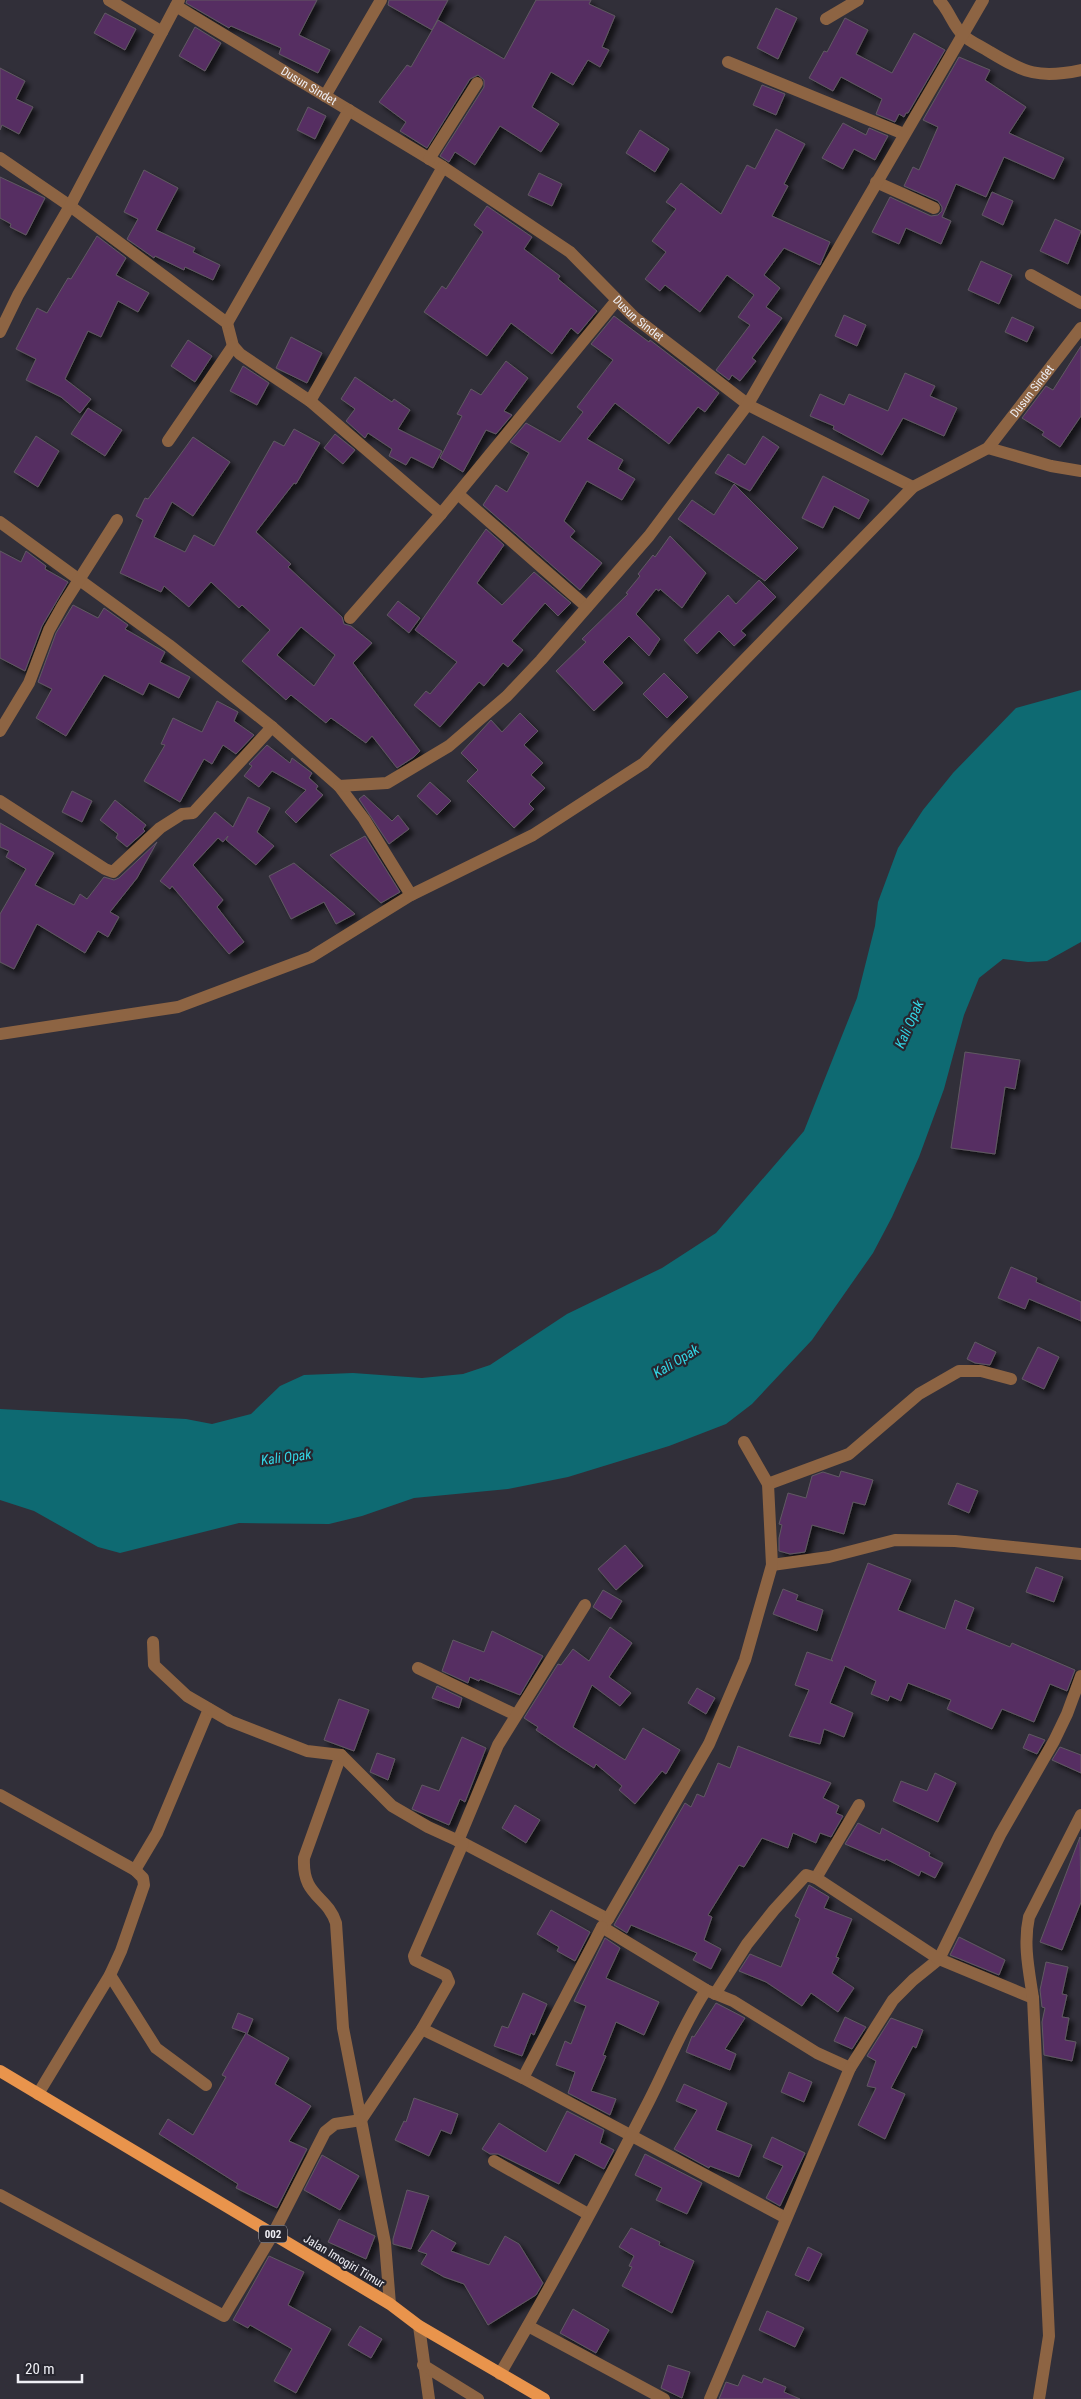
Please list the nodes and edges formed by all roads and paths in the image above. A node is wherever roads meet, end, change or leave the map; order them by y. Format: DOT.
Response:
graph roads {
  1 [pos="109,0"];
  2 [pos="381,0"];
  3 [pos="858,0"];
  4 [pos="939,0"];
  5 [pos="983,0"];
  6 [pos="177,3"];
  7 [pos="826,19"];
  8 [pos="162,32"];
  9 [pos="963,35"];
  10 [pos="728,62"];
  11 [pos="1081,70"];
  12 [pos="477,83"];
  13 [pos="325,96"];
  14 [pos="349,110"];
  15 [pos="904,134"];
  16 [pos="0,158"];
  17 [pos="430,158"];
  18 [pos="442,166"];
  19 [pos="876,182"];
  20 [pos="70,206"];
  21 [pos="934,208"];
  22 [pos="1031,275"];
  23 [pos="616,300"];
  24 [pos="1081,302"];
  25 [pos="227,323"];
  26 [pos="1081,328"];
  27 [pos="0,332"];
  28 [pos="233,346"];
  29 [pos="310,401"];
  30 [pos="748,404"];
  31 [pos="168,441"];
  32 [pos="988,448"];
  33 [pos="1081,471"];
  34 [pos="913,487"];
  35 [pos="458,494"];
  36 [pos="441,514"];
  37 [pos="117,520"];
  38 [pos="0,522"];
  39 [pos="78,579"];
  40 [pos="587,607"];
  41 [pos="350,618"];
  42 [pos="272,727"];
  43 [pos="0,731"];
  44 [pos="339,786"];
  45 [pos="0,801"];
  46 [pos="412,895"];
  47 [pos="0,1034"];
  48 [pos="1011,1379"];
  49 [pos="744,1442"];
  50 [pos="768,1484"];
  51 [pos="1081,1554"];
  52 [pos="772,1565"];
  53 [pos="585,1605"];
  54 [pos="153,1642"];
  55 [pos="418,1668"];
  56 [pos="1081,1676"];
  57 [pos="209,1709"];
  58 [pos="516,1715"];
  59 [pos="341,1755"];
  60 [pos="0,1795"];
  61 [pos="859,1805"];
  62 [pos="1081,1815"];
  63 [pos="461,1842"];
  64 [pos="135,1870"];
  65 [pos="816,1878"];
  66 [pos="605,1923"];
  67 [pos="939,1958"];
  68 [pos="110,1975"];
  69 [pos="711,1992"];
  70 [pos="1033,1998"];
  71 [pos="422,2030"];
  72 [pos="850,2068"];
  73 [pos="0,2071"];
  74 [pos="523,2078"];
  75 [pos="206,2085"];
  76 [pos="38,2094"];
  77 [pos="361,2120"];
  78 [pos="631,2135"];
  79 [pos="494,2161"];
  80 [pos="0,2195"];
  81 [pos="588,2214"];
  82 [pos="786,2218"];
  83 [pos="273,2234"];
  84 [pos="390,2304"];
  85 [pos="419,2326"];
  86 [pos="528,2326"];
  87 [pos="423,2365"];
  88 [pos="500,2374"];
  89 [pos="429,2399"];
  90 [pos="478,2399"];
  91 [pos="544,2399"];
  92 [pos="664,2399"];
  93 [pos="710,2399"];
  94 [pos="1039,2399"];
  1 -- 8 [label="street"];
  2 -- 13 [label="street"];
  3 -- 7 [label="street"];
  4 -- 9 [label="street"];
  5 -- 9 [label="street"];
  6 -- 8 [label="street"];
  6 -- 13 [label="street, Dusun Sindet"];
  8 -- 20 [label="street"];
  9 -- 11 [label="street"];
  9 -- 15 [label="street"];
  10 -- 15 [label="street"];
  12 -- 17 [label="street"];
  13 -- 14 [label="street, Dusun Sindet"];
  14 -- 17 [label="street, Dusun Sindet"];
  14 -- 25 [label="street"];
  15 -- 19 [label="street"];
  16 -- 20 [label="street"];
  17 -- 18 [label="street, Dusun Sindet"];
  18 -- 23 [label="street, Dusun Sindet"];
  18 -- 29 [label="street"];
  19 -- 21 [label="street"];
  19 -- 30 [label="street"];
  20 -- 25 [label="street"];
  20 -- 27 [label="street"];
  22 -- 24 [label="street"];
  23 -- 30 [label="street, Dusun Sindet"];
  23 -- 35 [label="street"];
  25 -- 28 [label="street"];
  26 -- 32 [label="street, Dusun Sindet"];
  28 -- 29 [label="street"];
  28 -- 31 [label="street"];
  29 -- 36 [label="street"];
  30 -- 34 [label="street, Dusun Sindet"];
  30 -- 40 [label="street"];
  32 -- 33 [label="street"];
  32 -- 34 [label="street, Dusun Sindet"];
  34 -- 46 [label="street"];
  35 -- 36 [label="street"];
  35 -- 40 [label="street"];
  36 -- 41 [label="street"];
  37 -- 39 [label="street"];
  38 -- 39 [label="street"];
  39 -- 42 [label="street"];
  39 -- 43 [label="street"];
  40 -- 44 [label="street"];
  42 -- 44 [label="street"];
  42 -- 45 [label="street"];
  44 -- 46 [label="street"];
  46 -- 47 [label="street"];
  48 -- 50 [label="street"];
  49 -- 50 [label="street"];
  50 -- 52 [label="street"];
  51 -- 52 [label="street"];
  52 -- 66 [label="street"];
  53 -- 58 [label="street"];
  54 -- 57 [label="street"];
  55 -- 58 [label="street"];
  56 -- 67 [label="street"];
  57 -- 59 [label="street"];
  57 -- 64 [label="street"];
  58 -- 63 [label="street"];
  59 -- 63 [label="street"];
  59 -- 77 [label="street"];
  60 -- 64 [label="street"];
  61 -- 65 [label="street"];
  62 -- 70 [label="street"];
  63 -- 66 [label="street"];
  63 -- 71 [label="street"];
  64 -- 68 [label="street"];
  65 -- 67 [label="street"];
  65 -- 69 [label="street"];
  66 -- 69 [label="street"];
  66 -- 74 [label="street"];
  67 -- 70 [label="street"];
  67 -- 72 [label="street"];
  68 -- 75 [label="street"];
  68 -- 76 [label="street"];
  69 -- 72 [label="street"];
  69 -- 78 [label="street"];
  70 -- 94 [label="street"];
  71 -- 74 [label="street"];
  71 -- 77 [label="street"];
  72 -- 82 [label="street"];
  73 -- 76 [label="main road, Jalan Imogiri Timur / 002"];
  74 -- 78 [label="street"];
  76 -- 83 [label="main road, Jalan Imogiri Timur / 002"];
  77 -- 83 [label="street"];
  77 -- 84 [label="street"];
  78 -- 81 [label="street"];
  78 -- 82 [label="street"];
  79 -- 81 [label="street"];
  80 -- 83 [label="street"];
  81 -- 86 [label="street"];
  82 -- 93 [label="street"];
  83 -- 84 [label="main road, Jalan Imogiri Timur / 002"];
  84 -- 85 [label="main road, Jalan Imogiri Timur / 002"];
  85 -- 87 [label="street"];
  85 -- 88 [label="main road, Jalan Imogiri Timur / 002"];
  86 -- 88 [label="street"];
  86 -- 92 [label="street"];
  87 -- 89 [label="street"];
  87 -- 90 [label="street"];
  88 -- 91 [label="main road, Jalan Imogiri Timur / 002"];
}
